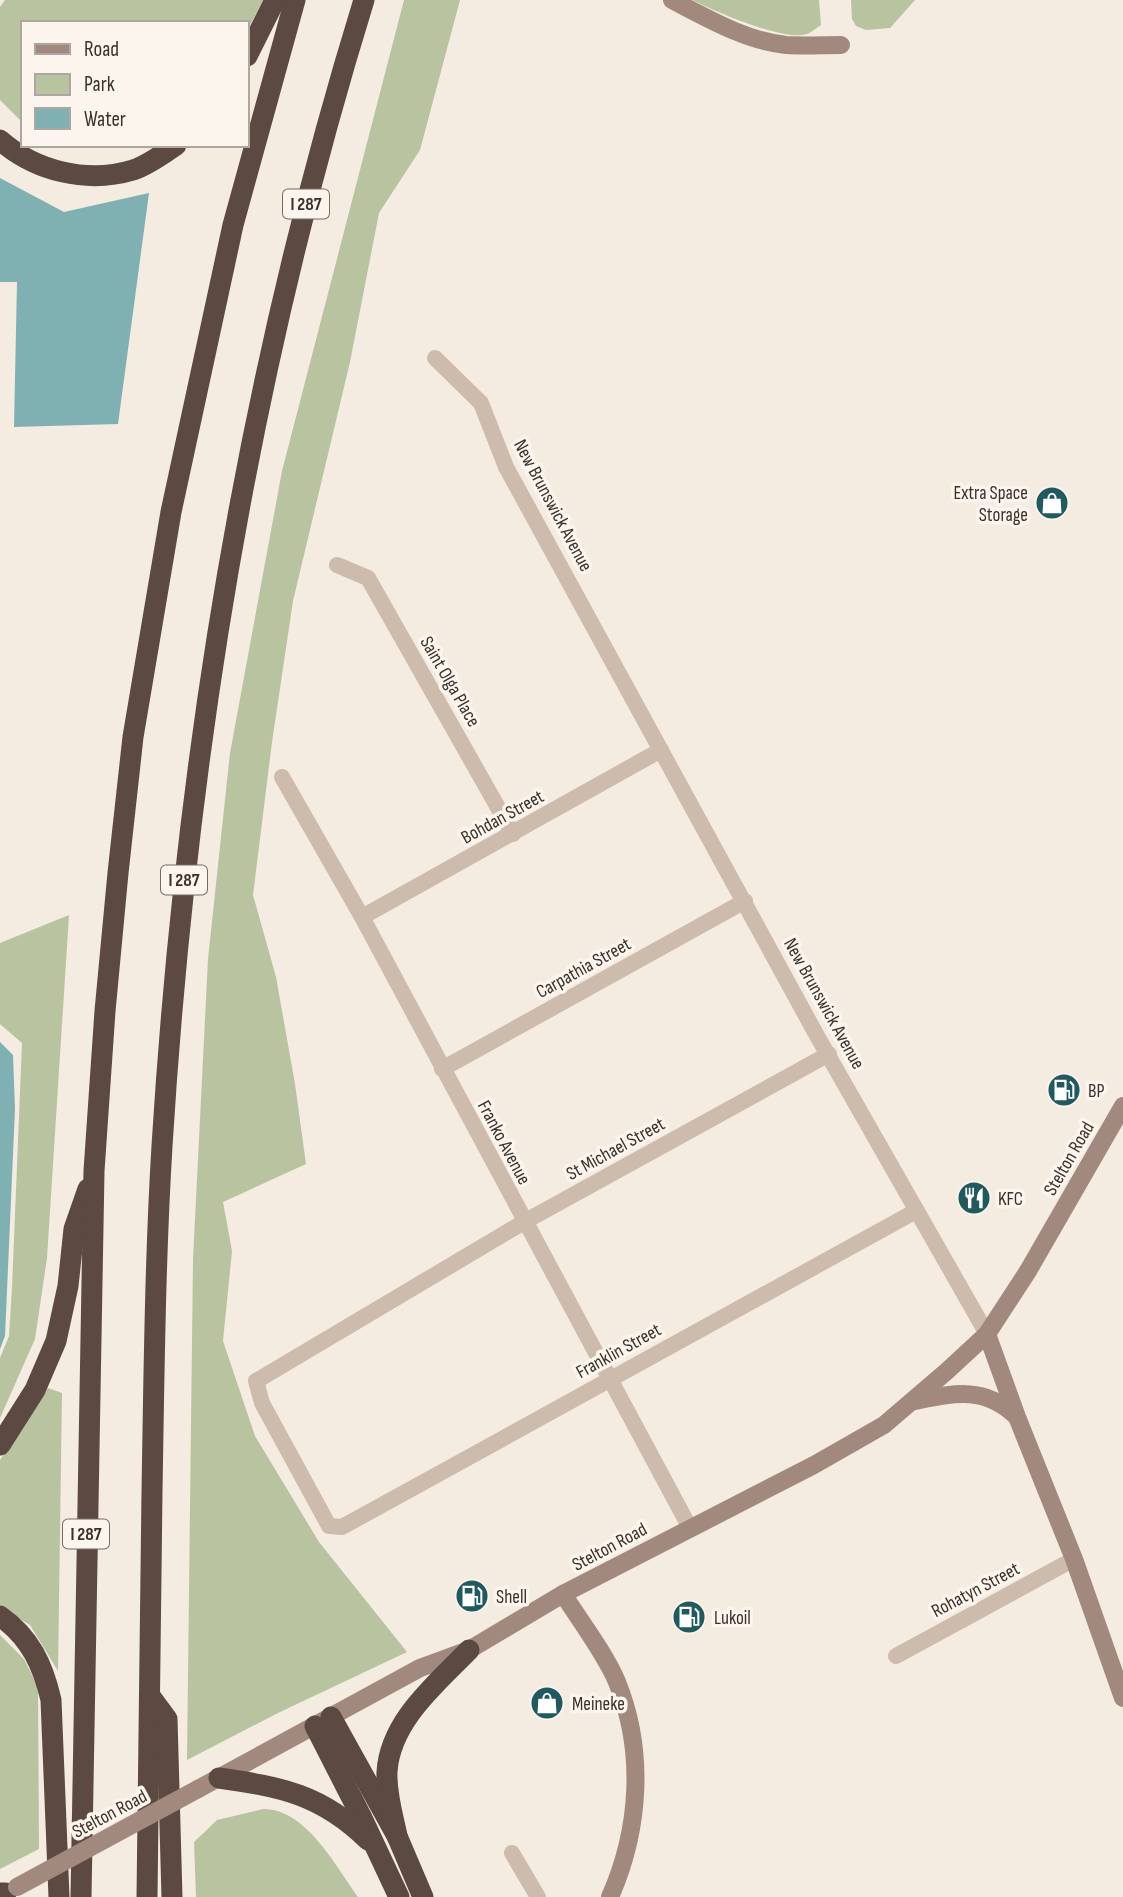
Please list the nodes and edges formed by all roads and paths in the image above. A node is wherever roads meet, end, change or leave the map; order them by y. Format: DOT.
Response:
graph roads {
  1 [pos="275,0"];
  2 [pos="295,0"];
  3 [pos="364,0"];
  4 [pos="672,0"];
  5 [pos="841,45"];
  6 [pos="248,54"];
  7 [pos="0,140"];
  8 [pos="173,147"];
  9 [pos="435,358"];
  10 [pos="337,565"];
  11 [pos="661,750"];
  12 [pos="282,777"];
  13 [pos="513,834"];
  14 [pos="745,901"];
  15 [pos="362,917"];
  16 [pos="829,1054"];
  17 [pos="442,1069"];
  18 [pos="1123,1106"];
  19 [pos="94,1171"];
  20 [pos="916,1211"];
  21 [pos="524,1222"];
  22 [pos="987,1334"];
  23 [pos="608,1379"];
  24 [pos="912,1402"];
  25 [pos="1017,1417"];
  26 [pos="0,1445"];
  27 [pos="342,1527"];
  28 [pos="690,1528"];
  29 [pos="1074,1559"];
  30 [pos="564,1594"];
  31 [pos="0,1616"];
  32 [pos="469,1650"];
  33 [pos="895,1656"];
  34 [pos="150,1696"];
  35 [pos="1123,1698"];
  36 [pos="323,1721"];
  37 [pos="219,1778"];
  38 [pos="397,1836"];
  39 [pos="374,1847"];
  40 [pos="512,1853"];
  41 [pos="6,1892"];
  42 [pos="59,1897"];
  43 [pos="81,1897"];
  44 [pos="147,1897"];
  45 [pos="172,1897"];
  46 [pos="399,1897"];
  47 [pos="423,1897"];
  48 [pos="537,1897"];
  49 [pos="610,1897"];
  1 -- 6 [label="highway"];
  2 -- 19 [label="highway, I 287"];
  3 -- 34 [label="highway, I 287"];
  4 -- 5 [label="main road"];
  7 -- 8 [label="highway"];
  9 -- 11 [label="street, New Brunswick Avenue"];
  10 -- 13 [label="street, Saint Olga Place"];
  11 -- 13 [label="street, Bohdan Street"];
  11 -- 14 [label="street, New Brunswick Avenue"];
  12 -- 15 [label="street, Franko Avenue"];
  13 -- 15 [label="street, Bohdan Street"];
  14 -- 16 [label="street, New Brunswick Avenue"];
  14 -- 17 [label="street, Carpathia Street"];
  15 -- 17 [label="street, Franko Avenue"];
  16 -- 20 [label="street, New Brunswick Avenue"];
  16 -- 21 [label="street, St Michael Street"];
  17 -- 21 [label="street, Franko Avenue"];
  18 -- 22 [label="main road, Stelton Road"];
  19 -- 26 [label="highway"];
  19 -- 43 [label="highway, I 287"];
  20 -- 22 [label="street, New Brunswick Avenue"];
  20 -- 23 [label="street, Franklin Street"];
  21 -- 23 [label="street, Franko Avenue"];
  21 -- 27 [label="street, St Michael Street"];
  22 -- 24 [label="main road, Stelton Road"];
  22 -- 25 [label="main road, New Brunswick Avenue"];
  23 -- 27 [label="street, Franklin Street"];
  23 -- 28 [label="street, Franko Avenue"];
  24 -- 25 [label="main road"];
  24 -- 28 [label="main road, Stelton Road"];
  25 -- 29 [label="main road, New Brunswick Avenue"];
  28 -- 30 [label="main road, Stelton Road"];
  29 -- 33 [label="street, Rohatyn Street"];
  29 -- 35 [label="main road, New Brunswick Avenue"];
  30 -- 32 [label="main road, Stelton Road"];
  30 -- 49 [label="main road"];
  31 -- 42 [label="highway"];
  32 -- 36 [label="main road, Stelton Road"];
  32 -- 38 [label="highway"];
  34 -- 44 [label="highway, I 287"];
  34 -- 45 [label="highway"];
  36 -- 37 [label="main road, Stelton Road"];
  36 -- 38 [label="highway"];
  36 -- 39 [label="highway"];
  37 -- 39 [label="highway"];
  37 -- 41 [label="main road, Stelton Road, bridge"];
  38 -- 47 [label="highway"];
  39 -- 46 [label="highway"];
  40 -- 48 [label="street"];
}
